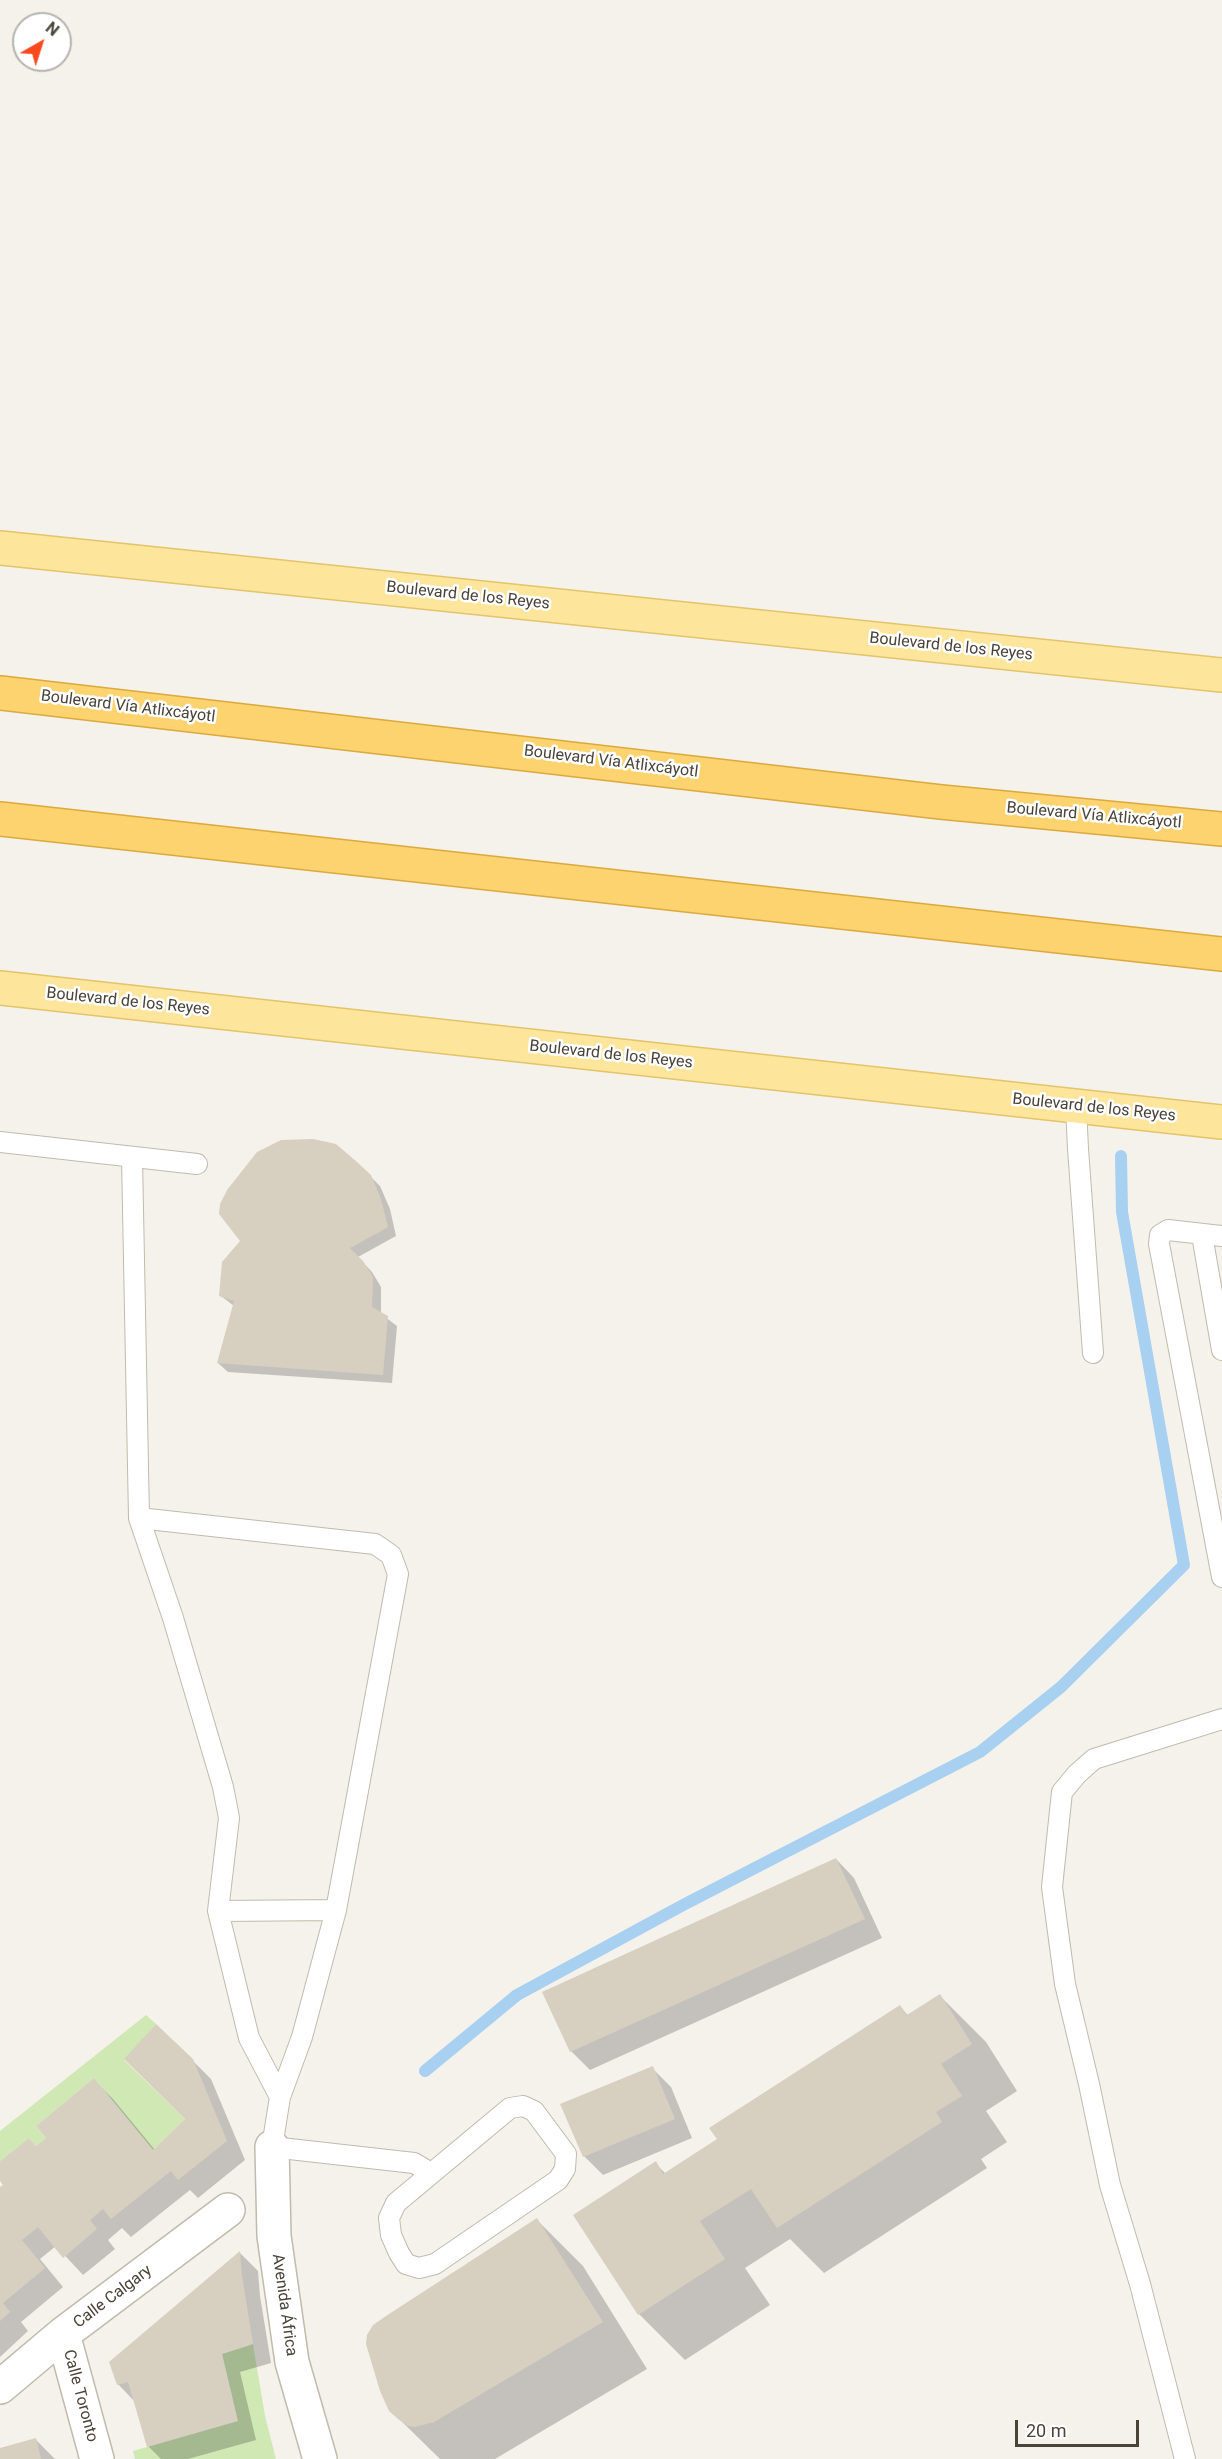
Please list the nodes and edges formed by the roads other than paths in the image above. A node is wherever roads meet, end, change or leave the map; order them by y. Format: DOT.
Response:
graph roads {
  1 [pos="0,548"];
  2 [pos="1222,675"];
  3 [pos="0,693"];
  4 [pos="0,819"];
  5 [pos="1222,829"];
  6 [pos="1222,954"];
  7 [pos="0,988"];
  8 [pos="1077,1106"];
  9 [pos="1222,1122"];
  10 [pos="0,1142"];
  11 [pos="132,1157"];
  12 [pos="197,1164"];
  13 [pos="1202,1235"];
  14 [pos="1222,1236"];
  15 [pos="1222,1350"];
  16 [pos="1093,1353"];
  17 [pos="139,1518"];
  18 [pos="1222,1571"];
  19 [pos="1222,1719"];
  20 [pos="218,1911"];
  21 [pos="336,1911"];
  22 [pos="280,2097"];
  23 [pos="272,2146"];
  24 [pos="431,2173"];
  25 [pos="228,2210"];
  26 [pos="63,2334"];
  27 [pos="0,2386"];
  28 [pos="97,2459"];
  29 [pos="320,2459"];
  30 [pos="1185,2459"];
  1 -- 2 [label="main road, Boulevard de los Reyes"];
  3 -- 5 [label="highway, Boulevard Vía Atlixcáyotl"];
  4 -- 6 [label="highway"];
  7 -- 8 [label="main road, Boulevard de los Reyes"];
  8 -- 9 [label="main road, Boulevard de los Reyes"];
  8 -- 16 [label="lane"];
  10 -- 11 [label="lane"];
  11 -- 12 [label="lane"];
  11 -- 17 [label="lane"];
  13 -- 14 [label="lane"];
  13 -- 15 [label="lane"];
  13 -- 18 [label="lane"];
  17 -- 20 [label="lane"];
  17 -- 21 [label="lane"];
  19 -- 30 [label="lane"];
  20 -- 21 [label="lane"];
  20 -- 22 [label="lane"];
  21 -- 22 [label="lane"];
  22 -- 23 [label="lane"];
  23 -- 24 [label="lane"];
  23 -- 29 [label="street, Avenida África"];
  24 -- 24 [label="lane"];
  25 -- 26 [label="street, Calle Calgary"];
  26 -- 27 [label="street, Calle Calgary"];
  26 -- 28 [label="street, Calle Toronto"];
}
